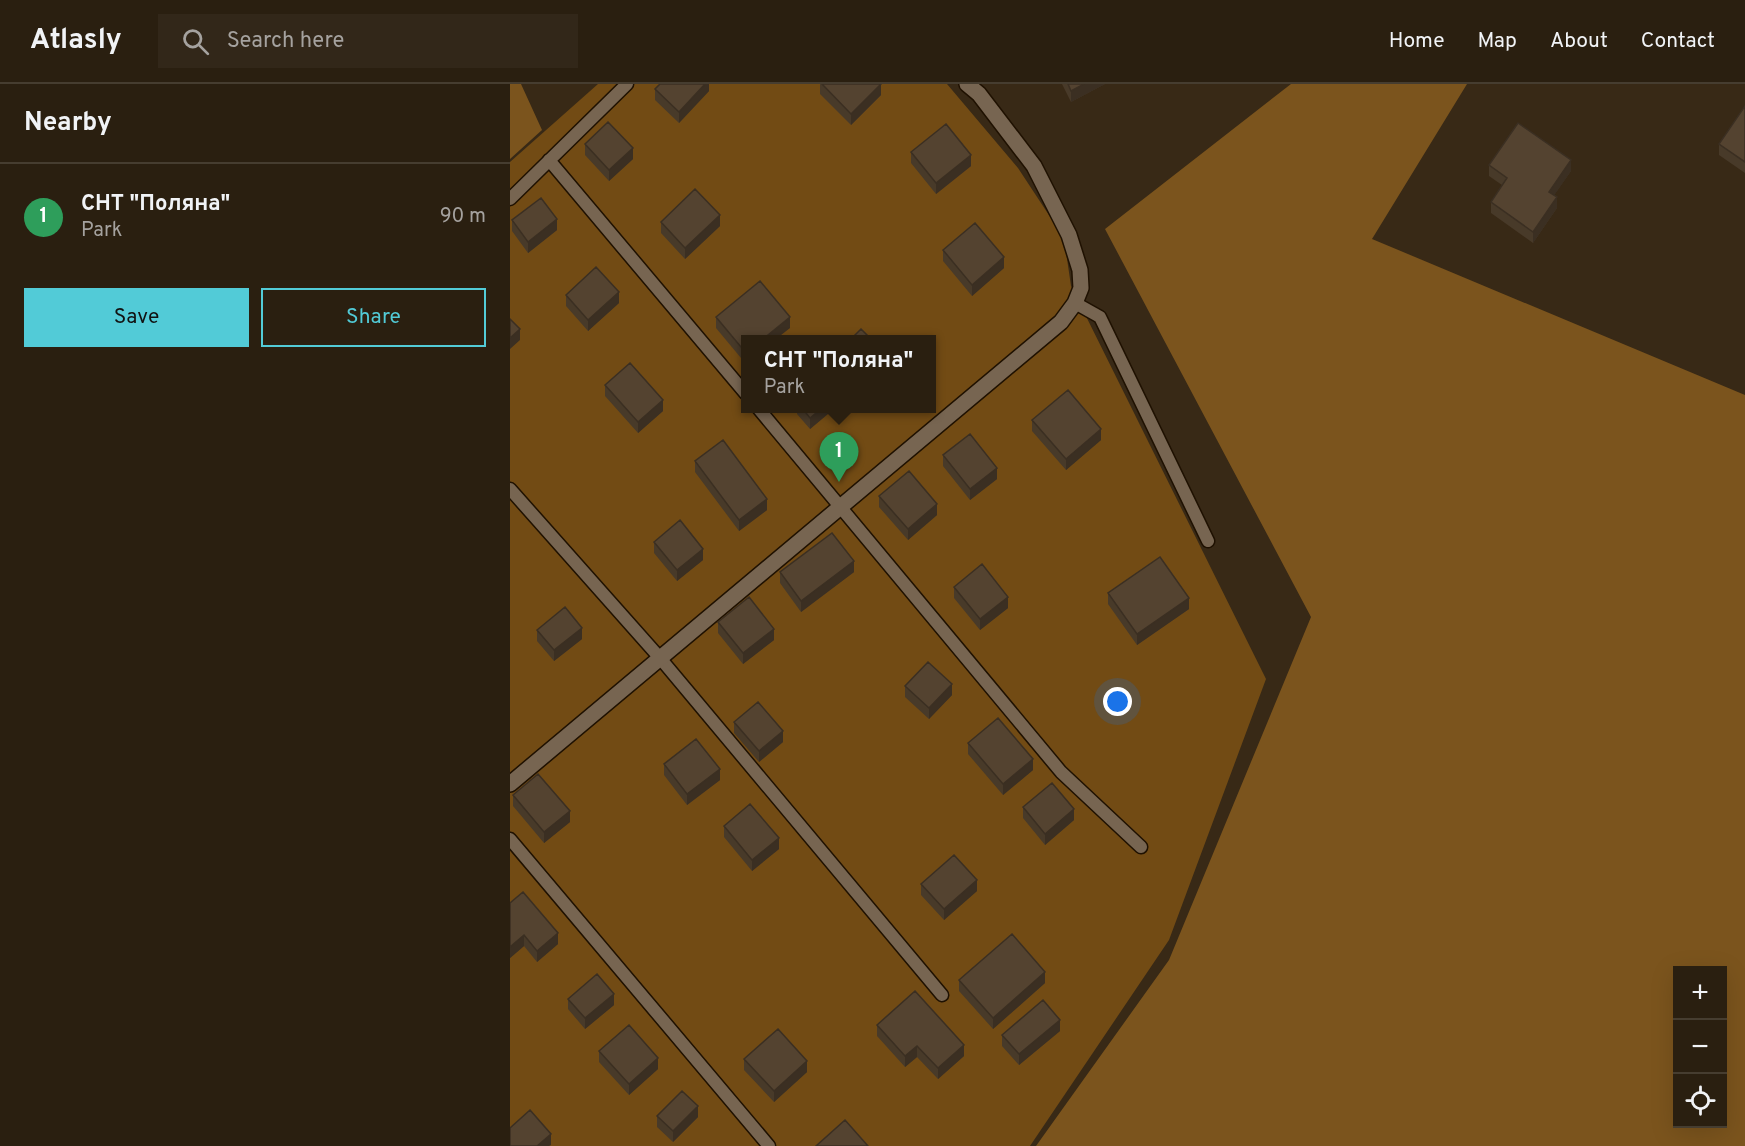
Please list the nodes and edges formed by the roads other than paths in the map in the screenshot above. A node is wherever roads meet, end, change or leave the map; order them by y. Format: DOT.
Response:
graph roads {
  1 [pos="627,84"];
  2 [pos="967,84"];
  3 [pos="549,160"];
  4 [pos="510,198"];
  5 [pos="1076,303"];
  6 [pos="741,388"];
  7 [pos="762,413"];
  8 [pos="510,489"];
  9 [pos="841,507"];
  10 [pos="1208,541"];
  11 [pos="660,658"];
  12 [pos="510,784"];
  13 [pos="510,839"];
  14 [pos="1141,847"];
  15 [pos="942,995"];
  16 [pos="769,1146"];
  1 -- 3 [label="lane"];
  2 -- 5 [label="street"];
  3 -- 4 [label="lane"];
  3 -- 6 [label="lane"];
  5 -- 9 [label="street"];
  5 -- 10 [label="lane"];
  7 -- 9 [label="lane"];
  8 -- 11 [label="lane"];
  9 -- 11 [label="street"];
  9 -- 14 [label="lane"];
  11 -- 12 [label="street"];
  11 -- 15 [label="lane"];
  13 -- 16 [label="lane"];
}
